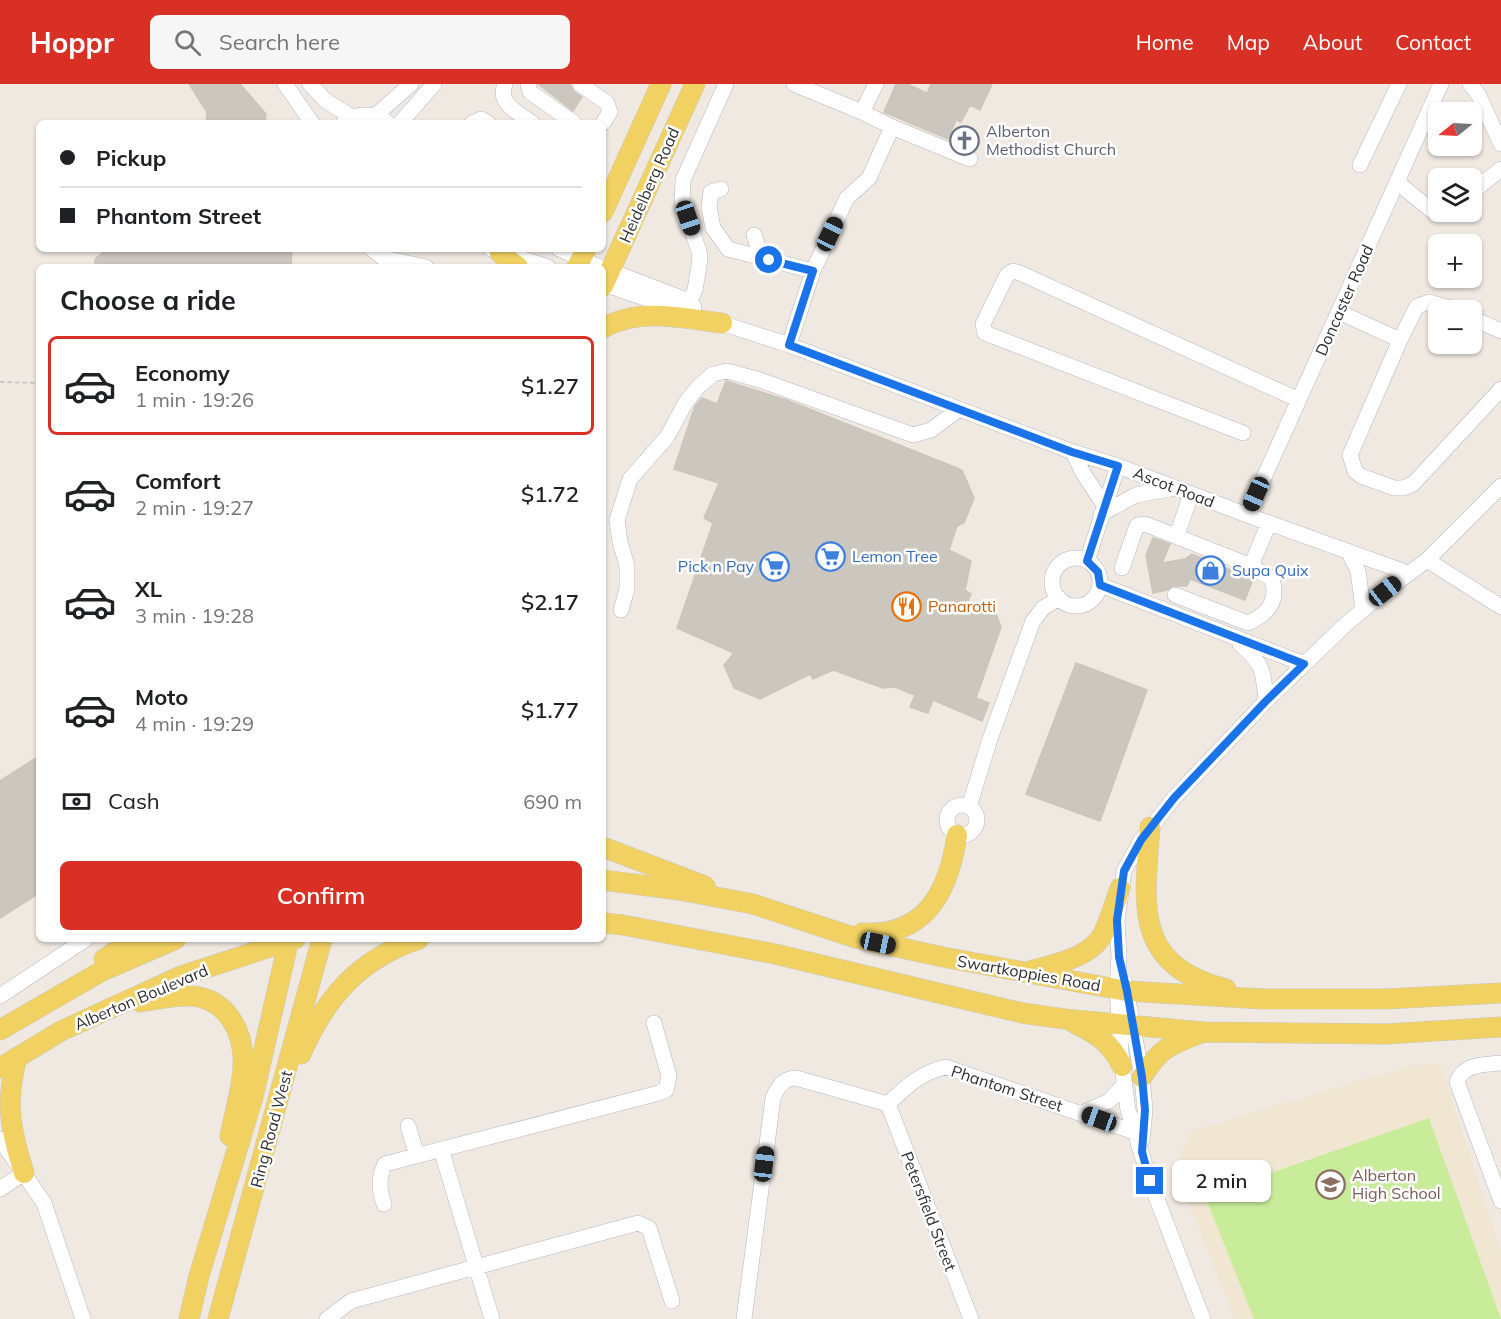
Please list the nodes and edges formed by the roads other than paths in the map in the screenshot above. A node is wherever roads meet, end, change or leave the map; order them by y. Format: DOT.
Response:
graph roads {
  1 [pos="285,84"];
  2 [pos="310,84"];
  3 [pos="411,84"];
  4 [pos="434,84"];
  5 [pos="505,84"];
  6 [pos="528,84"];
  7 [pos="580,84"];
  8 [pos="661,84"];
  9 [pos="695,84"];
  10 [pos="726,84"];
  11 [pos="794,84"];
  12 [pos="876,84"];
  13 [pos="1399,84"];
  14 [pos="1441,84"];
  15 [pos="1470,84"];
  16 [pos="827,90"];
  17 [pos="862,112"];
  18 [pos="381,119"];
  19 [pos="310,120"];
  20 [pos="347,120"];
  21 [pos="403,120"];
  22 [pos="527,120"];
  23 [pos="570,120"];
  24 [pos="605,120"];
  25 [pos="891,127"];
  26 [pos="1501,144"];
  27 [pos="970,159"];
  28 [pos="624,165"];
  29 [pos="1360,165"];
  30 [pos="1501,169"];
  31 [pos="1397,182"];
  32 [pos="1482,184"];
  33 [pos="606,187"];
  34 [pos="721,189"];
  35 [pos="606,205"];
  36 [pos="1428,208"];
  37 [pos="754,236"];
  38 [pos="376,252"];
  39 [pos="497,252"];
  40 [pos="499,252"];
  41 [pos="567,252"];
  42 [pos="582,258"];
  43 [pos="762,258"];
  44 [pos="412,264"];
  45 [pos="514,264"];
  46 [pos="538,264"];
  47 [pos="813,271"];
  48 [pos="606,273"];
  49 [pos="606,278"];
  50 [pos="1428,302"];
  51 [pos="687,306"];
  52 [pos="1339,312"];
  53 [pos="722,323"];
  54 [pos="1482,323"];
  55 [pos="606,327"];
  56 [pos="1501,332"];
  57 [pos="1400,340"];
  58 [pos="789,345"];
  59 [pos="1501,389"];
  60 [pos="1299,400"];
  61 [pos="960,409"];
  62 [pos="1243,433"];
  63 [pos="1072,452"];
  64 [pos="1118,466"];
  65 [pos="1501,486"];
  66 [pos="1175,488"];
  67 [pos="1191,494"];
  68 [pos="1103,509"];
  69 [pos="1247,515"];
  70 [pos="1269,523"];
  71 [pos="1177,535"];
  72 [pos="1348,551"];
  73 [pos="1427,560"];
  74 [pos="1087,561"];
  75 [pos="1251,566"];
  76 [pos="1122,568"];
  77 [pos="1408,573"];
  78 [pos="1100,585"];
  79 [pos="1175,595"];
  80 [pos="1059,598"];
  81 [pos="1501,607"];
  82 [pos="1364,609"];
  83 [pos="621,610"];
  84 [pos="1230,636"];
  85 [pos="1304,664"];
  86 [pos="1266,701"];
  87 [pos="969,807"];
  88 [pos="1150,827"];
  89 [pos="957,835"];
  90 [pos="606,848"];
  91 [pos="606,880"];
  92 [pos="1120,888"];
  93 [pos="753,904"];
  94 [pos="606,923"];
  95 [pos="830,930"];
  96 [pos="81,942"];
  97 [pos="129,942"];
  98 [pos="169,942"];
  99 [pos="285,942"];
  100 [pos="291,942"];
  101 [pos="321,942"];
  102 [pos="412,942"];
  103 [pos="1024,972"];
  104 [pos="1122,990"];
  105 [pos="65,992"];
  106 [pos="1501,993"];
  107 [pos="0,996"];
  108 [pos="1263,999"];
  109 [pos="117,1005"];
  110 [pos="1065,1019"];
  111 [pos="654,1023"];
  112 [pos="1126,1024"];
  113 [pos="1501,1027"];
  114 [pos="0,1030"];
  115 [pos="1203,1032"];
  116 [pos="17,1057"];
  117 [pos="1501,1063"];
  118 [pos="0,1068"];
  119 [pos="1129,1076"];
  120 [pos="888,1104"];
  121 [pos="278,1106"];
  122 [pos="1082,1113"];
  123 [pos="408,1126"];
  124 [pos="1138,1132"];
  125 [pos="0,1139"];
  126 [pos="441,1149"];
  127 [pos="417,1156"];
  128 [pos="24,1173"];
  129 [pos="0,1189"];
  130 [pos="225,1195"];
  131 [pos="1501,1201"];
  132 [pos="384,1204"];
  133 [pos="477,1266"];
  134 [pos="672,1301"];
  135 [pos="83,1319"];
  136 [pos="189,1319"];
  137 [pos="218,1319"];
  138 [pos="327,1319"];
  139 [pos="492,1319"];
  140 [pos="744,1319"];
  141 [pos="971,1319"];
  142 [pos="1203,1319"];
  1 -- 19 [label="street"];
  2 -- 20 [label="street"];
  3 -- 18 [label="street"];
  4 -- 21 [label="street"];
  5 -- 22 [label="street"];
  6 -- 23 [label="street"];
  7 -- 24 [label="street"];
  8 -- 28 [label="main road, Heidelberg Road"];
  9 -- 48 [label="main road, Heidelberg Road"];
  10 -- 51 [label="street"];
  11 -- 16 [label="street"];
  12 -- 17 [label="street"];
  13 -- 29 [label="street"];
  14 -- 31 [label="street, Doncaster Road"];
  15 -- 26 [label="street"];
  16 -- 17 [label="street"];
  17 -- 25 [label="street"];
  18 -- 20 [label="street"];
  25 -- 27 [label="street"];
  25 -- 47 [label="street"];
  28 -- 33 [label="main road"];
  28 -- 35 [label="main road, Heidelberg Road"];
  30 -- 32 [label="street"];
  31 -- 36 [label="street"];
  31 -- 52 [label="street, Doncaster Road"];
  34 -- 43 [label="street"];
  37 -- 43 [label="street"];
  38 -- 44 [label="street"];
  39 -- 45 [label="main road"];
  40 -- 46 [label="street"];
  41 -- 42 [label="street, Ascot Road"];
  43 -- 47 [label="street"];
  47 -- 58 [label="street"];
  49 -- 51 [label="street, Ascot Road"];
  50 -- 57 [label="street"];
  51 -- 53 [label="street, Ascot Road"];
  52 -- 57 [label="street"];
  52 -- 60 [label="street, Doncaster Road"];
  53 -- 55 [label="main road"];
  53 -- 58 [label="street, Ascot Road"];
  54 -- 56 [label="street"];
  57 -- 59 [label="street"];
  58 -- 61 [label="street, Ascot Road"];
  60 -- 62 [label="street"];
  60 -- 69 [label="street, Doncaster Road"];
  61 -- 63 [label="street, Ascot Road"];
  61 -- 83 [label="street"];
  63 -- 64 [label="street, Ascot Road"];
  63 -- 68 [label="street"];
  64 -- 66 [label="street, Ascot Road"];
  64 -- 68 [label="street"];
  65 -- 73 [label="street"];
  66 -- 67 [label="street, Ascot Road"];
  66 -- 68 [label="street"];
  67 -- 69 [label="street, Ascot Road"];
  67 -- 71 [label="street"];
  68 -- 74 [label="street"];
  69 -- 70 [label="street, Ascot Road"];
  70 -- 72 [label="street, Ascot Road"];
  70 -- 75 [label="street"];
  71 -- 75 [label="street"];
  71 -- 76 [label="street"];
  72 -- 77 [label="street, Ascot Road"];
  72 -- 82 [label="street"];
  73 -- 77 [label="street"];
  73 -- 81 [label="street"];
  74 -- 78 [label="street"];
  74 -- 80 [label="street"];
  75 -- 79 [label="street"];
  77 -- 82 [label="street"];
  78 -- 80 [label="street"];
  78 -- 84 [label="street"];
  80 -- 87 [label="street"];
  82 -- 85 [label="street"];
  84 -- 85 [label="street"];
  84 -- 86 [label="street"];
  85 -- 86 [label="street"];
  86 -- 88 [label="street"];
  87 -- 89 [label="street"];
  87 -- 89 [label="street"];
  88 -- 92 [label="street"];
  88 -- 108 [label="main road"];
  89 -- 95 [label="main road"];
  90 -- 93 [label="main road"];
  91 -- 93 [label="main road, Swartkoppies Road"];
  92 -- 103 [label="main road"];
  92 -- 104 [label="street"];
  93 -- 95 [label="main road, Swartkoppies Road"];
  94 -- 110 [label="main road"];
  95 -- 103 [label="main road, Swartkoppies Road"];
  96 -- 107 [label="street"];
  97 -- 105 [label="main road"];
  98 -- 105 [label="main road, Alberton Boulevard"];
  99 -- 109 [label="main road, Alberton Boulevard"];
  100 -- 130 [label="main road, Ring Road West"];
  101 -- 121 [label="main road, Ring Road West"];
  102 -- 121 [label="main road"];
  103 -- 104 [label="main road, Swartkoppies Road"];
  104 -- 108 [label="main road, Swartkoppies Road"];
  104 -- 112 [label="street"];
  105 -- 114 [label="main road, Alberton Boulevard"];
  106 -- 108 [label="main road, Swartkoppies Road"];
  109 -- 116 [label="main road, Alberton Boulevard"];
  109 -- 130 [label="main road"];
  110 -- 112 [label="main road"];
  110 -- 119 [label="main road"];
  111 -- 126 [label="street"];
  112 -- 115 [label="main road"];
  112 -- 119 [label="street"];
  112 -- 119 [label="street"];
  113 -- 115 [label="main road"];
  115 -- 119 [label="main road"];
  116 -- 118 [label="main road, Alberton Boulevard"];
  116 -- 128 [label="main road"];
  117 -- 131 [label="street"];
  119 -- 122 [label="street"];
  119 -- 124 [label="street"];
  120 -- 122 [label="street, Phantom Street"];
  120 -- 140 [label="street"];
  120 -- 141 [label="street, Petersfield Street"];
  121 -- 137 [label="main road, Ring Road West"];
  122 -- 124 [label="street, Phantom Street"];
  123 -- 127 [label="street"];
  124 -- 142 [label="street"];
  125 -- 128 [label="street"];
  126 -- 127 [label="street"];
  126 -- 133 [label="street"];
  127 -- 132 [label="street"];
  128 -- 129 [label="street"];
  128 -- 135 [label="street"];
  130 -- 136 [label="main road, Ring Road West"];
  133 -- 134 [label="street"];
  133 -- 138 [label="street"];
  133 -- 139 [label="street"];
}
